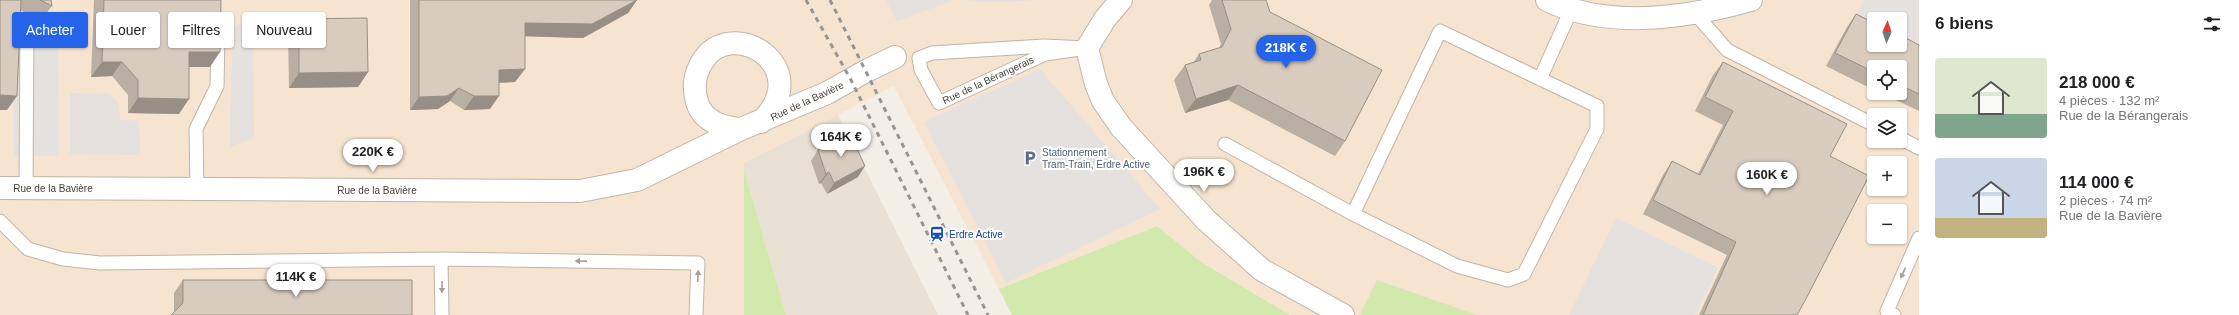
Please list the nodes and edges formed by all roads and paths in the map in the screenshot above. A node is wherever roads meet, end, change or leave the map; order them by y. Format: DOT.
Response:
graph roads {
  1 [pos="1121,0"];
  2 [pos="1547,0"];
  3 [pos="1750,0"];
  4 [pos="1725,4"];
  5 [pos="1571,10"];
  6 [pos="1694,12"];
  7 [pos="27,48"];
  8 [pos="218,48"];
  9 [pos="1087,48"];
  10 [pos="895,57"];
  11 [pos="919,58"];
  12 [pos="1540,79"];
  13 [pos="1867,121"];
  14 [pos="1907,142"];
  15 [pos="1225,144"];
  16 [pos="1919,148"];
  17 [pos="0,188"];
  18 [pos="26,188"];
  19 [pos="197,189"];
  20 [pos="1353,214"];
  21 [pos="0,221"];
  22 [pos="1919,238"];
  23 [pos="441,259"];
  24 [pos="442,315"];
  25 [pos="696,315"];
  26 [pos="1343,315"];
  27 [pos="1894,315"];
  1 -- 9 [label="street"];
  2 -- 5 [label="street"];
  3 -- 4 [label="street"];
  4 -- 6 [label="street"];
  5 -- 6 [label="street"];
  5 -- 12 [label="lane"];
  6 -- 13 [label="lane"];
  7 -- 18 [label="lane"];
  8 -- 19 [label="lane"];
  9 -- 11 [label="lane, Rue de la Bérangerais"];
  9 -- 11 [label="lane, Rue de la Bérangerais"];
  9 -- 26 [label="street"];
  10 -- 11 [label="lane"];
  10 -- 19 [label="street, Rue de la Bavière"];
  12 -- 20 [label="lane"];
  12 -- 20 [label="lane"];
  14 -- 16 [label="lane"];
  15 -- 20 [label="lane"];
  17 -- 18 [label="street, Rue de la Bavière"];
  18 -- 19 [label="street, Rue de la Bavière"];
  21 -- 23 [label="lane"];
  22 -- 27 [label="lane, one-way"];
  23 -- 24 [label="lane, one-way"];
  25 -- 23 [label="lane, one-way"];
}
